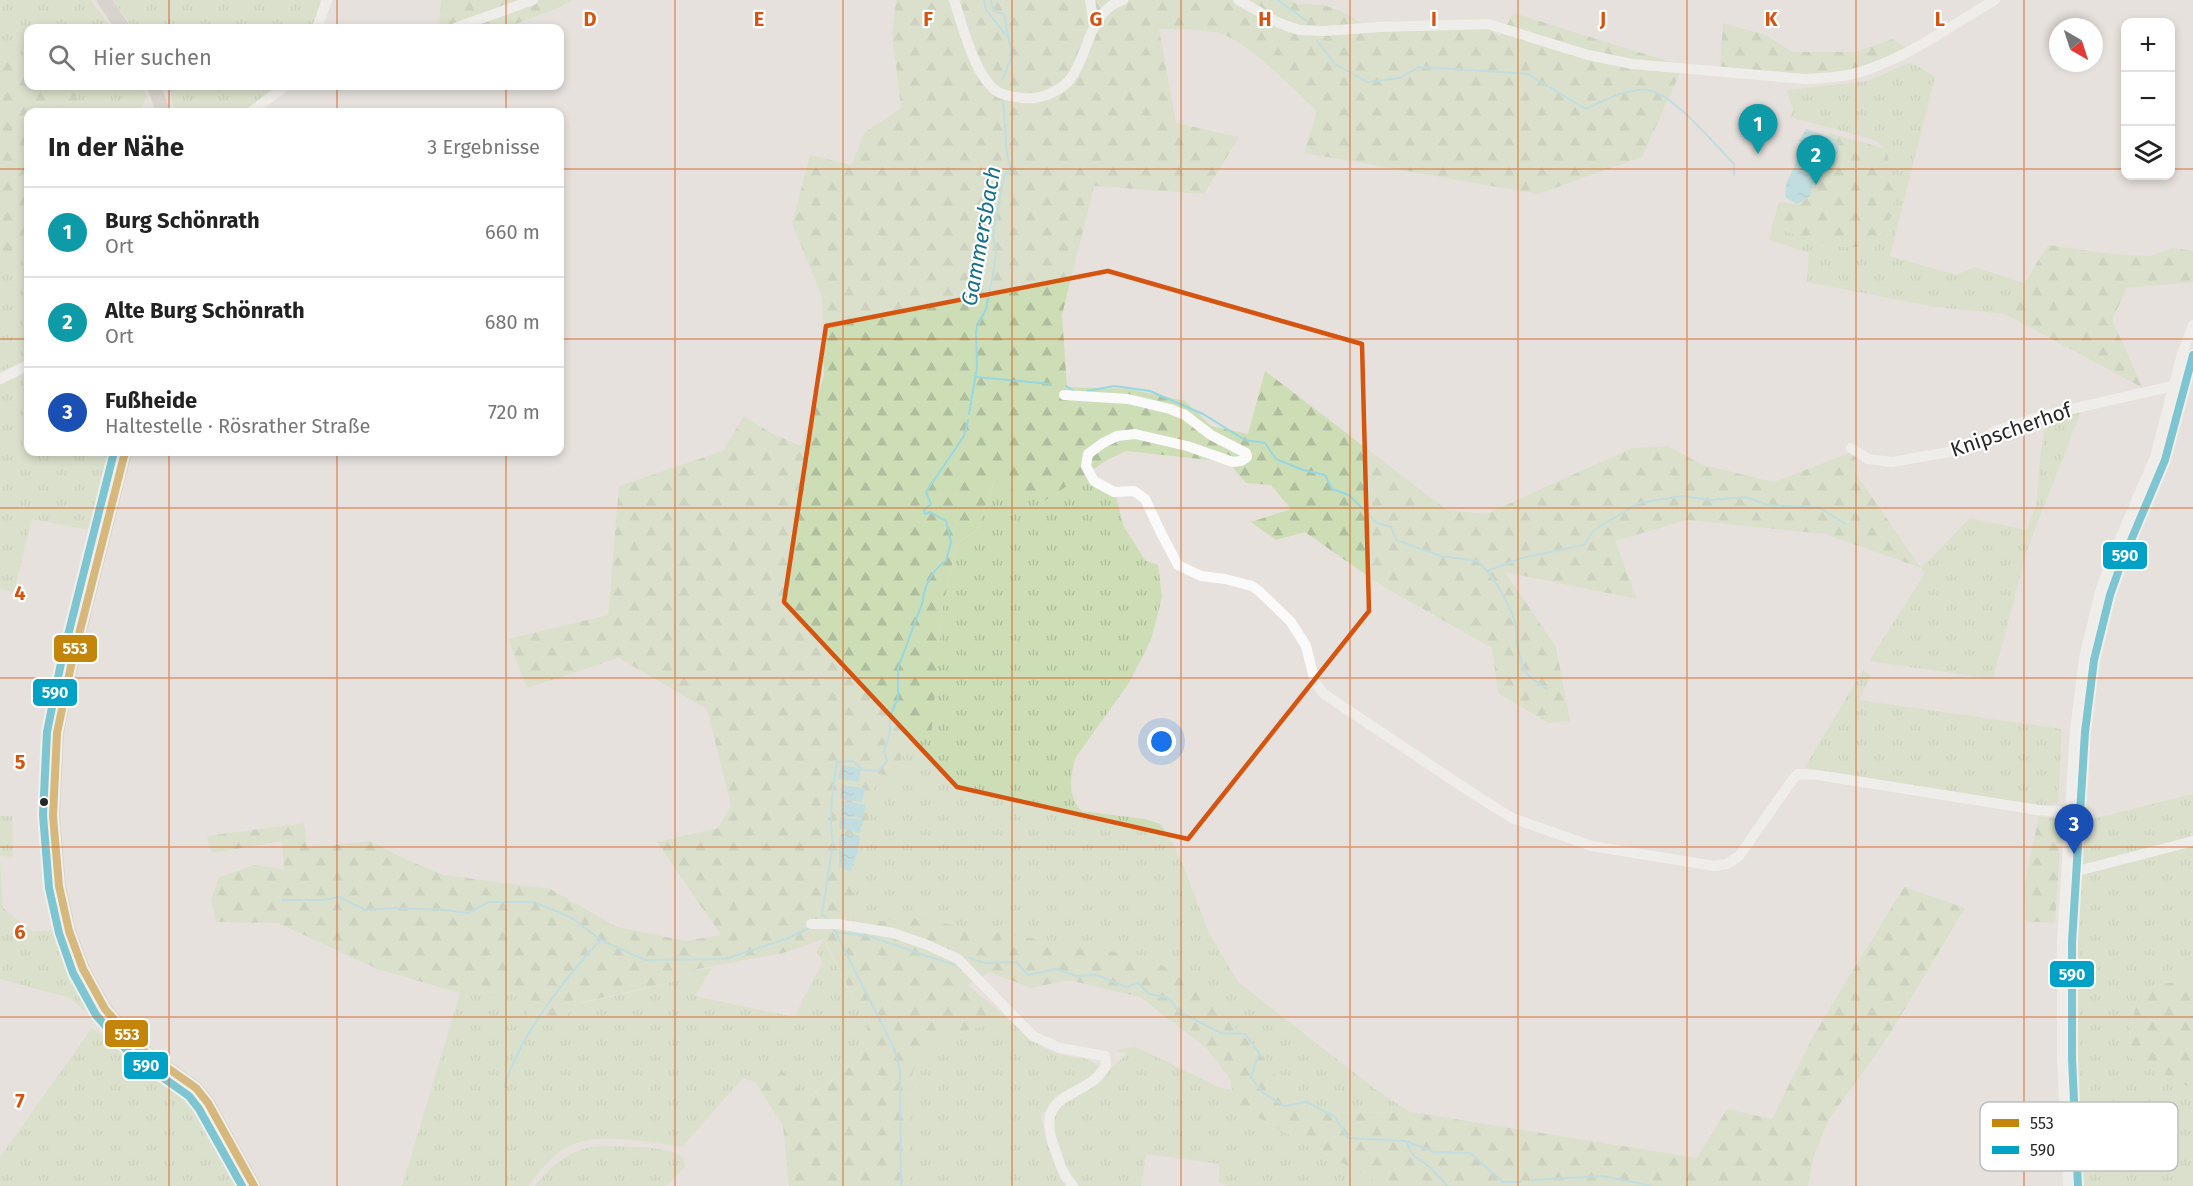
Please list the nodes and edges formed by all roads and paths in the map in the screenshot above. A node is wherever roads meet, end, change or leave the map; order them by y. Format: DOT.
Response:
graph roads {
  1 [pos="104,0"];
  2 [pos="327,0"];
  3 [pos="533,0"];
  4 [pos="954,0"];
  5 [pos="1090,0"];
  6 [pos="1116,0"];
  7 [pos="1238,0"];
  8 [pos="1995,0"];
  9 [pos="120,24"];
  10 [pos="318,24"];
  11 [pos="466,24"];
  12 [pos="1094,26"];
  13 [pos="155,90"];
  14 [pos="280,90"];
  15 [pos="157,108"];
  16 [pos="162,108"];
  17 [pos="256,108"];
  18 [pos="2193,326"];
  19 [pos="24,367"];
  20 [pos="0,379"];
  21 [pos="2173,386"];
  22 [pos="1064,395"];
  23 [pos="1851,448"];
  24 [pos="124,456"];
  25 [pos="2069,812"];
  26 [pos="2193,841"];
  27 [pos="2066,874"];
  28 [pos="811,924"];
  29 [pos="2064,1102"];
  30 [pos="2067,1171"];
  31 [pos="254,1186"];
  32 [pos="1073,1186"];
  33 [pos="2068,1186"];
  1 -- 9 [label="main road"];
  2 -- 10 [label="street"];
  3 -- 11 [label="street"];
  4 -- 12 [label="street"];
  5 -- 12 [label="street"];
  6 -- 12 [label="street"];
  7 -- 8 [label="street"];
  13 -- 15 [label="street"];
  13 -- 16 [label="main road"];
  14 -- 17 [label="street"];
  18 -- 21 [label="street"];
  19 -- 20 [label="street"];
  21 -- 23 [label="street, Knipscherhof"];
  21 -- 25 [label="street"];
  22 -- 25 [label="street"];
  24 -- 31 [label="main road"];
  25 -- 27 [label="street"];
  26 -- 27 [label="street"];
  27 -- 29 [label="street"];
  28 -- 32 [label="street"];
  30 -- 33 [label="street"];
}
